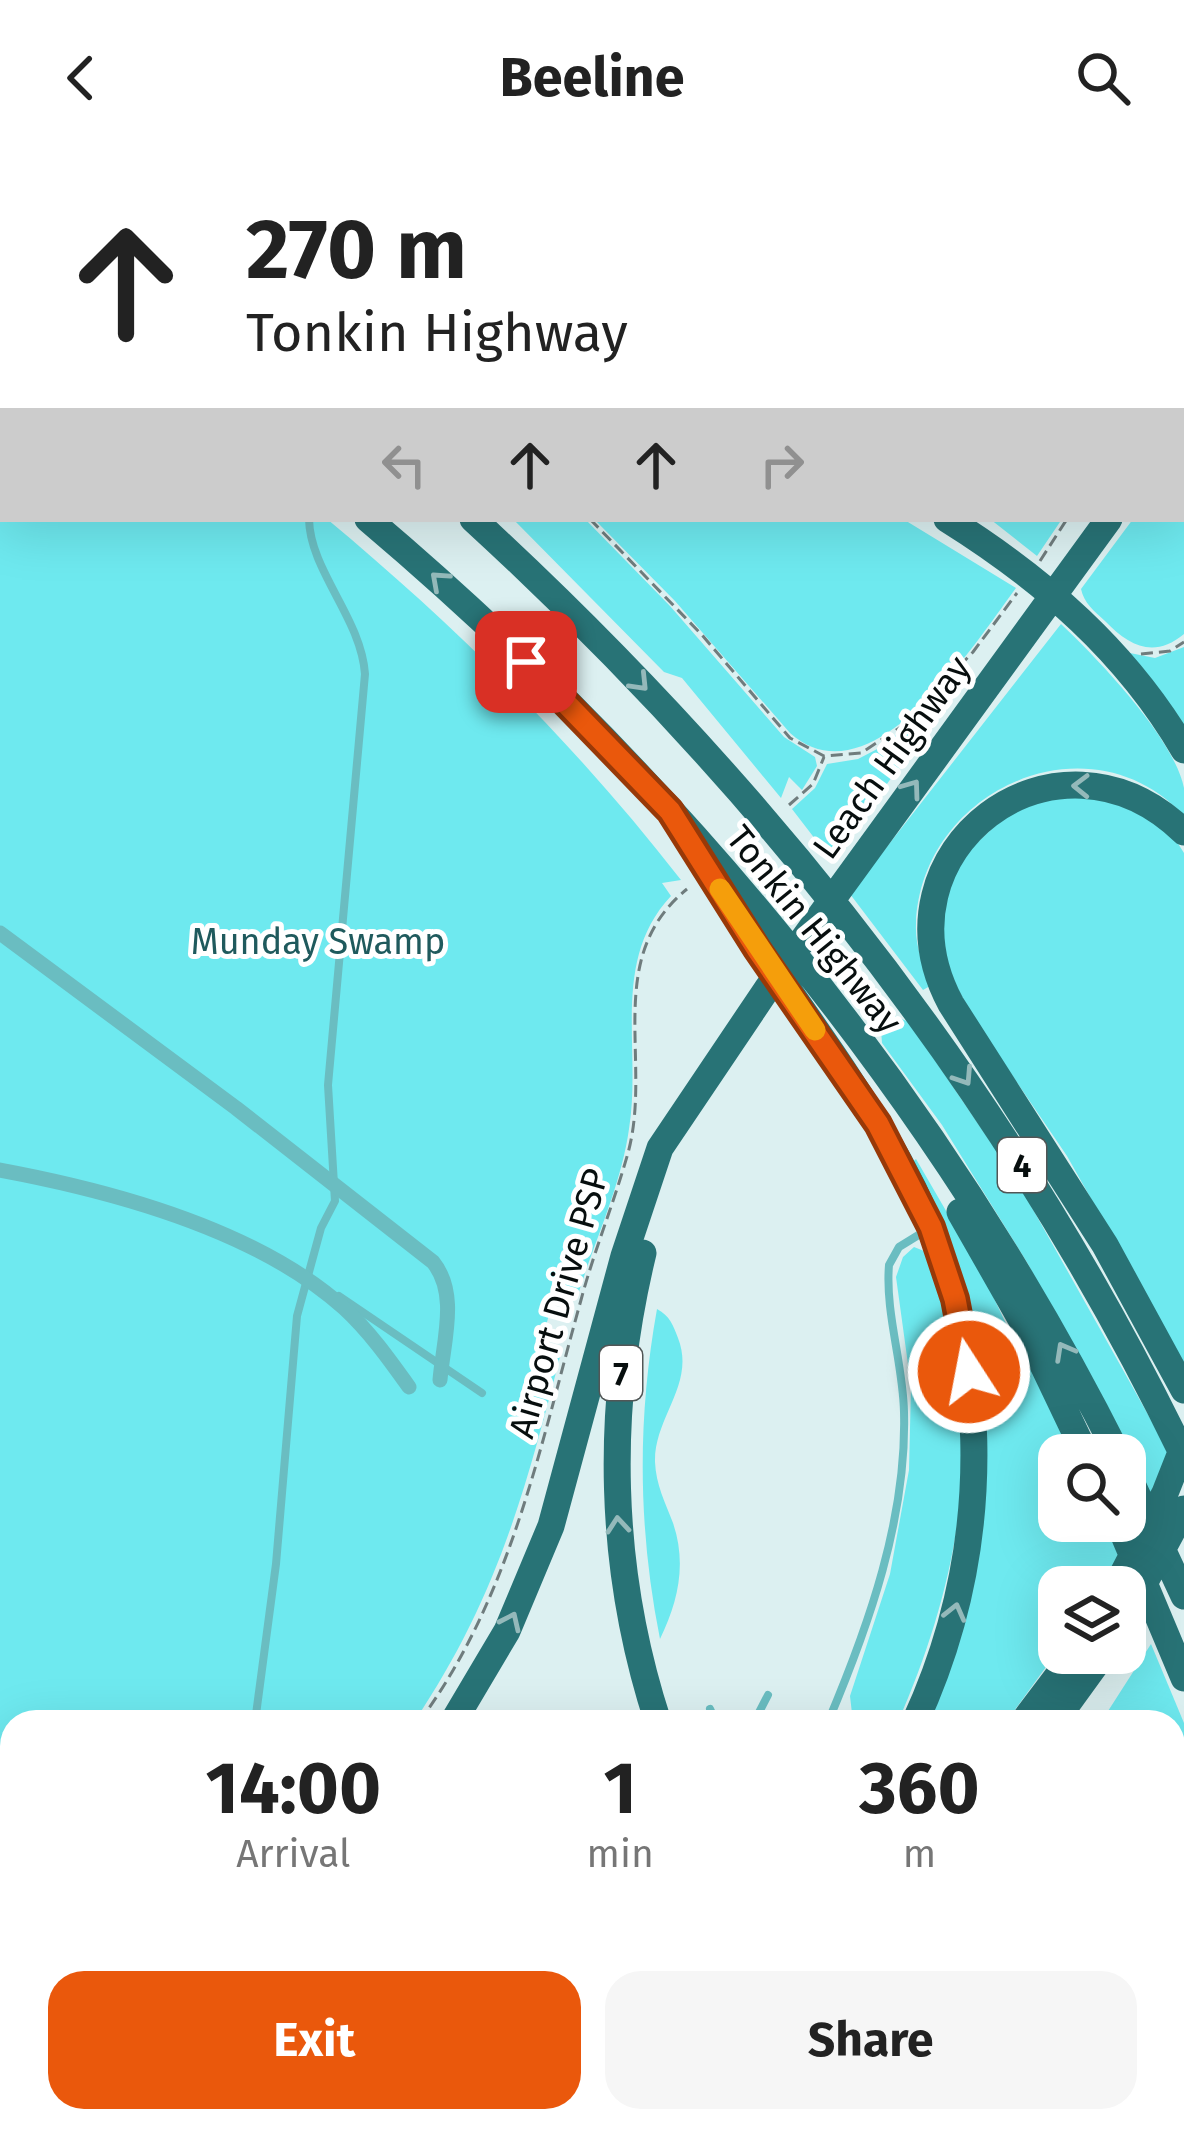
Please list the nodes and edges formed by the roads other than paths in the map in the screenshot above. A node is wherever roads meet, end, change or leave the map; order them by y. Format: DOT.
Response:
graph roads {
  1 [pos="310,522"];
  2 [pos="371,522"];
  3 [pos="476,522"];
  4 [pos="951,522"];
  5 [pos="1103,526"];
  6 [pos="1184,750"];
  7 [pos="1184,832"];
  8 [pos="0,933"];
  9 [pos="766,938"];
  10 [pos="840,1012"];
  11 [pos="733,1039"];
  12 [pos="0,1170"];
  13 [pos="336,1186"];
  14 [pos="931,1227"];
  15 [pos="307,1279"];
  16 [pos="441,1372"];
  17 [pos="409,1387"];
  18 [pos="1184,1390"];
  19 [pos="482,1393"];
  20 [pos="1075,1434"];
  21 [pos="1108,1434"];
  22 [pos="1184,1445"];
  23 [pos="1184,1457"];
  24 [pos="1184,1508"];
  25 [pos="1146,1515"];
  26 [pos="1127,1542"];
  27 [pos="1127,1566"];
  28 [pos="1146,1584"];
  29 [pos="1184,1597"];
  30 [pos="1059,1674"];
  31 [pos="1089,1674"];
  32 [pos="1102,1674"];
  33 [pos="1184,1678"];
  34 [pos="768,1695"];
  35 [pos="257,1710"];
  36 [pos="460,1710"];
  37 [pos="655,1710"];
  38 [pos="760,1710"];
  39 [pos="833,1710"];
  40 [pos="920,1710"];
  41 [pos="1032,1710"];
  42 [pos="1063,1710"];
  43 [pos="1082,1710"];
  1 -- 13 [label="lane"];
  9 -- 2 [label="highway, Tonkin Highway / 4, one-way"];
  3 -- 23 [label="highway, Tonkin Highway / 4, one-way"];
  4 -- 6 [label="highway"];
  11 -- 5 [label="highway, Leach Highway / 7, one-way"];
  7 -- 18 [label="highway, one-way"];
  8 -- 13 [label="street"];
  9 -- 10 [label="highway, Tonkin Highway / 4"];
  9 -- 14 [label="highway"];
  10 -- 20 [label="highway"];
  21 -- 10 [label="highway, Tonkin Highway / 4, one-way"];
  36 -- 11 [label="highway, one-way"];
  37 -- 11 [label="highway, 7, one-way"];
  12 -- 15 [label="street"];
  13 -- 15 [label="lane"];
  13 -- 16 [label="street"];
  14 -- 39 [label="lane"];
  40 -- 14 [label="highway, one-way"];
  15 -- 16 [label="lane"];
  15 -- 17 [label="street"];
  15 -- 35 [label="lane"];
  16 -- 19 [label="lane"];
  22 -- 27 [label="highway"];
  24 -- 28 [label="highway"];
  25 -- 29 [label="highway"];
  26 -- 33 [label="highway"];
  30 -- 41 [label="highway"];
  31 -- 42 [label="highway"];
  32 -- 43 [label="highway"];
  34 -- 38 [label="lane"];
}
